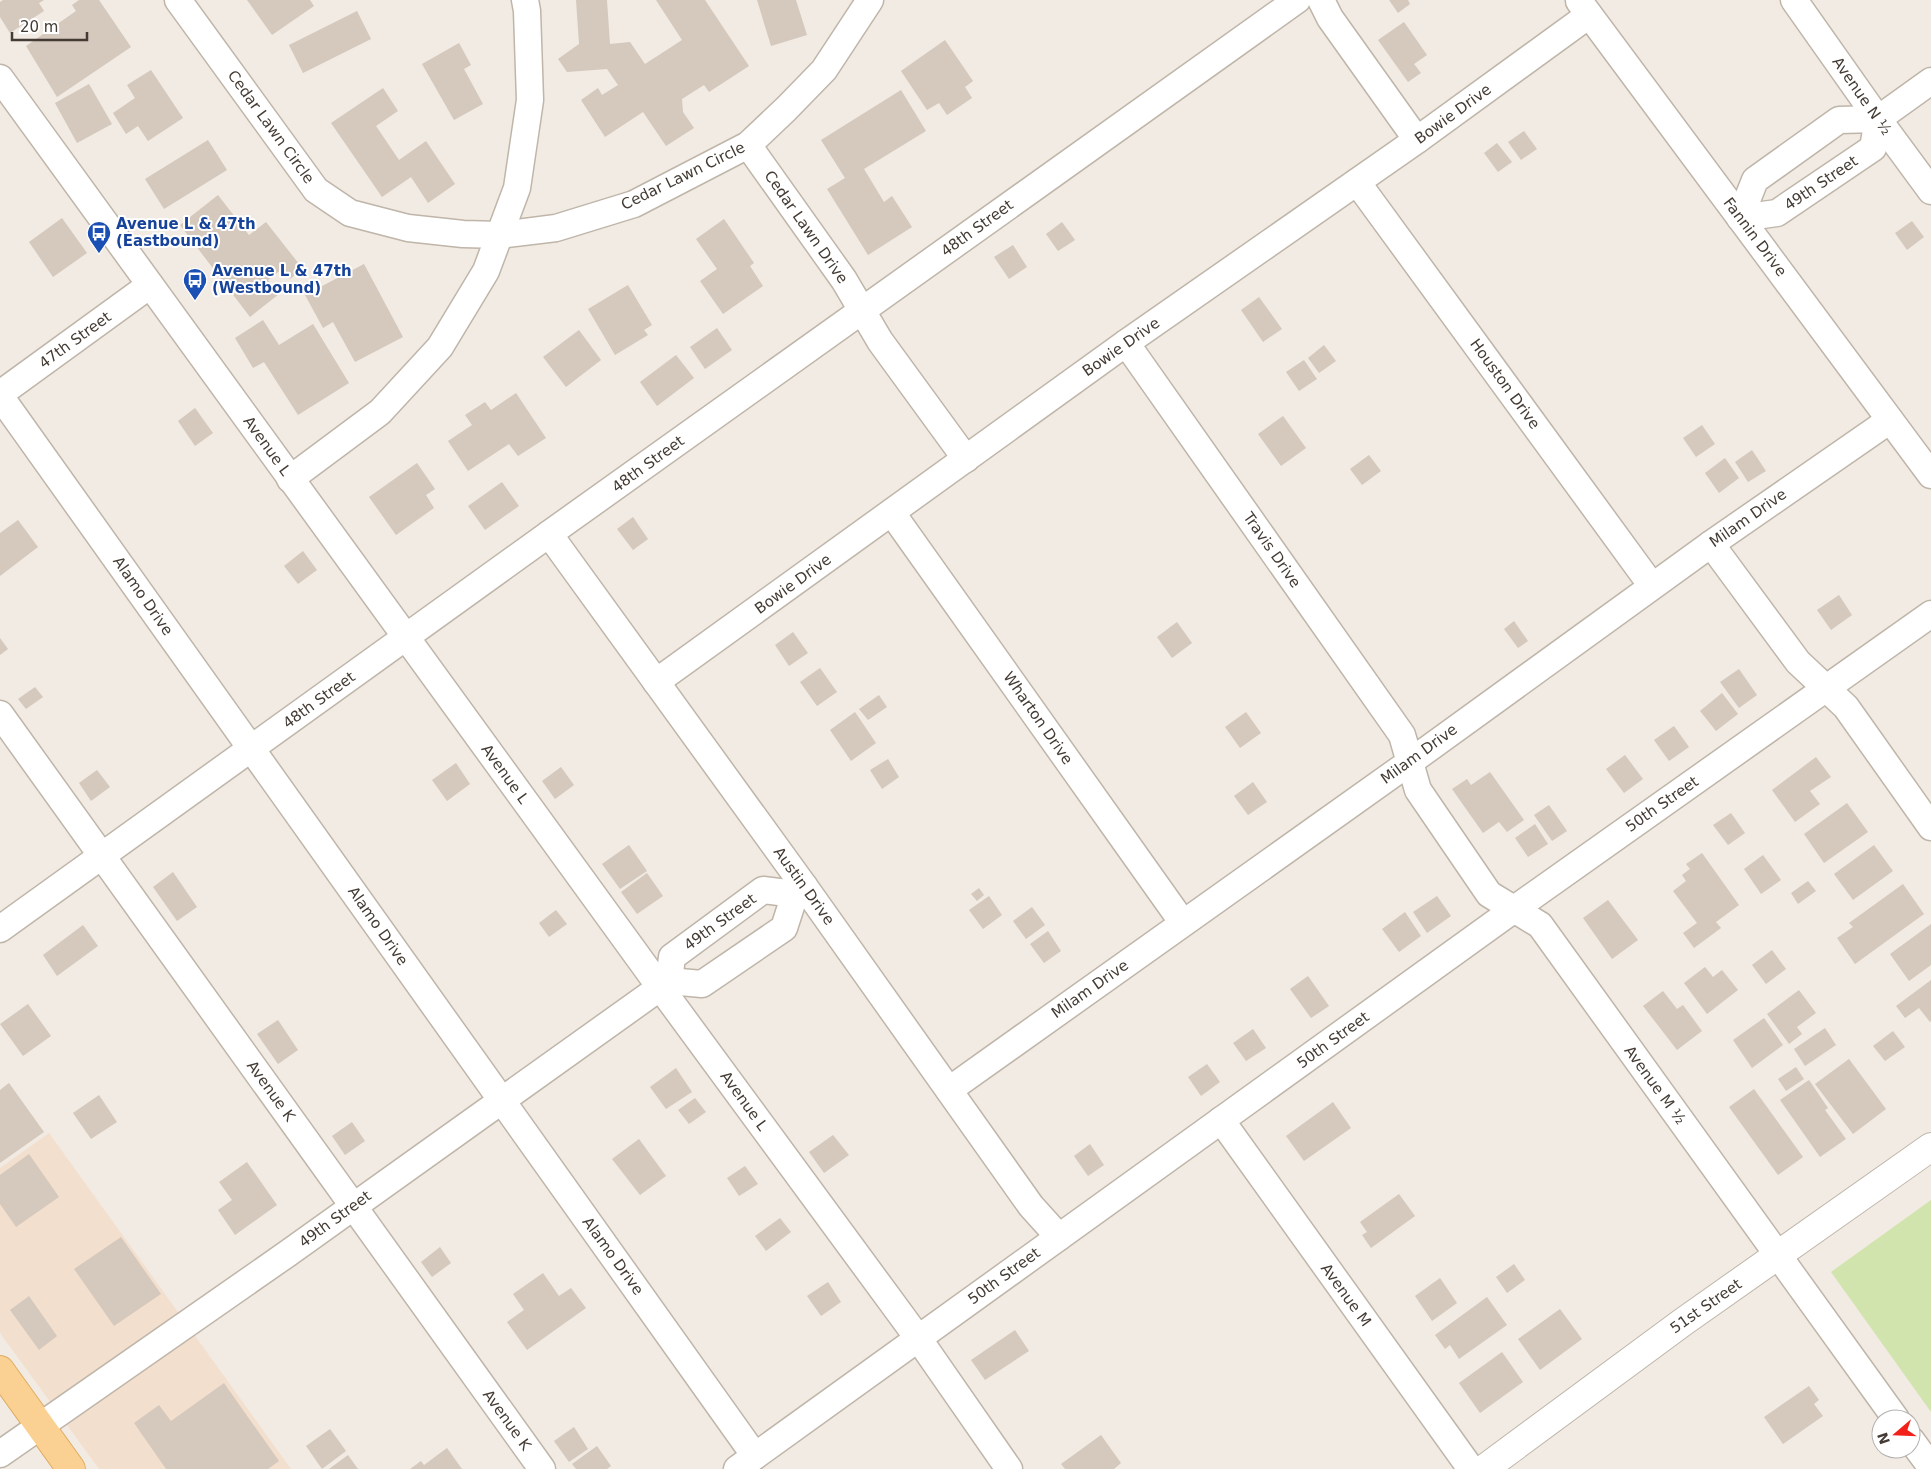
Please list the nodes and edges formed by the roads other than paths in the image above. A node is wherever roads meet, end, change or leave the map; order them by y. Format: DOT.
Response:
graph roads {
  1 [pos="178,0"];
  2 [pos="525,0"];
  3 [pos="870,0"];
  4 [pos="1297,0"];
  5 [pos="1322,0"];
  6 [pos="1794,0"];
  7 [pos="1584,7"];
  8 [pos="0,78"];
  9 [pos="1931,81"];
  10 [pos="1878,119"];
  11 [pos="1417,140"];
  12 [pos="748,145"];
  13 [pos="1357,182"];
  14 [pos="1931,191"];
  15 [pos="1740,218"];
  16 [pos="500,235"];
  17 [pos="150,286"];
  18 [pos="862,311"];
  19 [pos="1126,343"];
  20 [pos="0,395"];
  21 [pos="1890,420"];
  22 [pos="966,459"];
  23 [pos="1931,475"];
  24 [pos="290,479"];
  25 [pos="892,513"];
  26 [pos="549,534"];
  27 [pos="1711,544"];
  28 [pos="1652,586"];
  29 [pos="1931,614"];
  30 [pos="406,638"];
  31 [pos="656,682"];
  32 [pos="1826,688"];
  33 [pos="0,714"];
  34 [pos="252,749"];
  35 [pos="1410,762"];
  36 [pos="1931,827"];
  37 [pos="102,856"];
  38 [pos="800,890"];
  39 [pos="1513,910"];
  40 [pos="1183,922"];
  41 [pos="0,929"];
  42 [pos="664,984"];
  43 [pos="949,1090"];
  44 [pos="502,1100"];
  45 [pos="1221,1120"];
  46 [pos="1931,1147"];
  47 [pos="354,1206"];
  48 [pos="1059,1237"];
  49 [pos="1777,1256"];
  50 [pos="918,1338"];
  51 [pos="0,1370"];
  52 [pos="1889,1409"];
  53 [pos="41,1427"];
  54 [pos="0,1454"];
  55 [pos="1921,1454"];
  56 [pos="746,1462"];
  57 [pos="1931,1467"];
  58 [pos="71,1469"];
  59 [pos="542,1469"];
  60 [pos="1009,1469"];
  61 [pos="1471,1469"];
  62 [pos="1484,1469"];
  1 -- 16 [label="street, Cedar Lawn Circle"];
  2 -- 16 [label="street"];
  3 -- 12 [label="street, Cedar Lawn Circle"];
  4 -- 18 [label="street, 48th Street"];
  5 -- 11 [label="street"];
  6 -- 10 [label="street, Avenue N ½"];
  7 -- 11 [label="street, Bowie Drive"];
  7 -- 15 [label="street, Fannin Drive"];
  8 -- 17 [label="street, Avenue L"];
  9 -- 10 [label="street"];
  10 -- 14 [label="street, Avenue N ½"];
  10 -- 15 [label="street, 49th Street"];
  10 -- 15 [label="street"];
  11 -- 13 [label="street, Bowie Drive"];
  12 -- 16 [label="street, Cedar Lawn Circle"];
  12 -- 18 [label="street, Cedar Lawn Drive"];
  13 -- 19 [label="street, Bowie Drive"];
  13 -- 28 [label="street, Houston Drive"];
  15 -- 21 [label="street, Fannin Drive"];
  16 -- 24 [label="street"];
  17 -- 20 [label="street, 47th Street"];
  17 -- 24 [label="street, Avenue L"];
  18 -- 22 [label="street"];
  18 -- 26 [label="street, 48th Street"];
  19 -- 22 [label="street, Bowie Drive"];
  19 -- 35 [label="street, Travis Drive"];
  20 -- 34 [label="street, Alamo Drive"];
  21 -- 23 [label="street, Fannin Drive"];
  21 -- 27 [label="street, Milam Drive"];
  22 -- 25 [label="street, Bowie Drive"];
  24 -- 30 [label="street, Avenue L"];
  25 -- 31 [label="street, Bowie Drive"];
  25 -- 40 [label="street, Wharton Drive"];
  26 -- 30 [label="street, 48th Street"];
  26 -- 31 [label="street, Austin Drive"];
  27 -- 28 [label="street, Milam Drive"];
  27 -- 32 [label="street"];
  28 -- 35 [label="street, Milam Drive"];
  29 -- 32 [label="street, 50th Street"];
  30 -- 34 [label="street, 48th Street"];
  30 -- 42 [label="street, Avenue L"];
  31 -- 38 [label="street, Austin Drive"];
  32 -- 36 [label="street"];
  32 -- 39 [label="street, 50th Street"];
  33 -- 37 [label="street, Avenue K"];
  34 -- 37 [label="street, 48th Street"];
  34 -- 44 [label="street, Alamo Drive"];
  35 -- 39 [label="street, Avenue M ½"];
  35 -- 40 [label="street, Milam Drive"];
  37 -- 41 [label="street, 48th Street"];
  37 -- 47 [label="street, Avenue K"];
  38 -- 42 [label="street, 49th Street"];
  38 -- 42 [label="street"];
  38 -- 43 [label="street, Austin Drive"];
  39 -- 45 [label="street, 50th Street"];
  39 -- 49 [label="street, Avenue M ½"];
  40 -- 43 [label="street, Milam Drive"];
  42 -- 44 [label="street, 49th Street"];
  42 -- 50 [label="street, Avenue L"];
  43 -- 48 [label="street, Austin Drive"];
  44 -- 47 [label="street, 49th Street"];
  44 -- 56 [label="street, Alamo Drive"];
  45 -- 48 [label="street, 50th Street"];
  45 -- 61 [label="street, Avenue M"];
  46 -- 49 [label="street, 51st Street"];
  47 -- 53 [label="street, 49th Street"];
  47 -- 59 [label="street, Avenue K"];
  48 -- 50 [label="street, 50th Street"];
  49 -- 52 [label="street, Avenue M ½"];
  49 -- 62 [label="street, 51st Street"];
  50 -- 56 [label="street, 50th Street"];
  50 -- 60 [label="street, Avenue L"];
  51 -- 53 [label="main road"];
  53 -- 54 [label="street, 49th Street"];
  53 -- 58 [label="main road"];
  55 -- 57 [label="street"];
}
